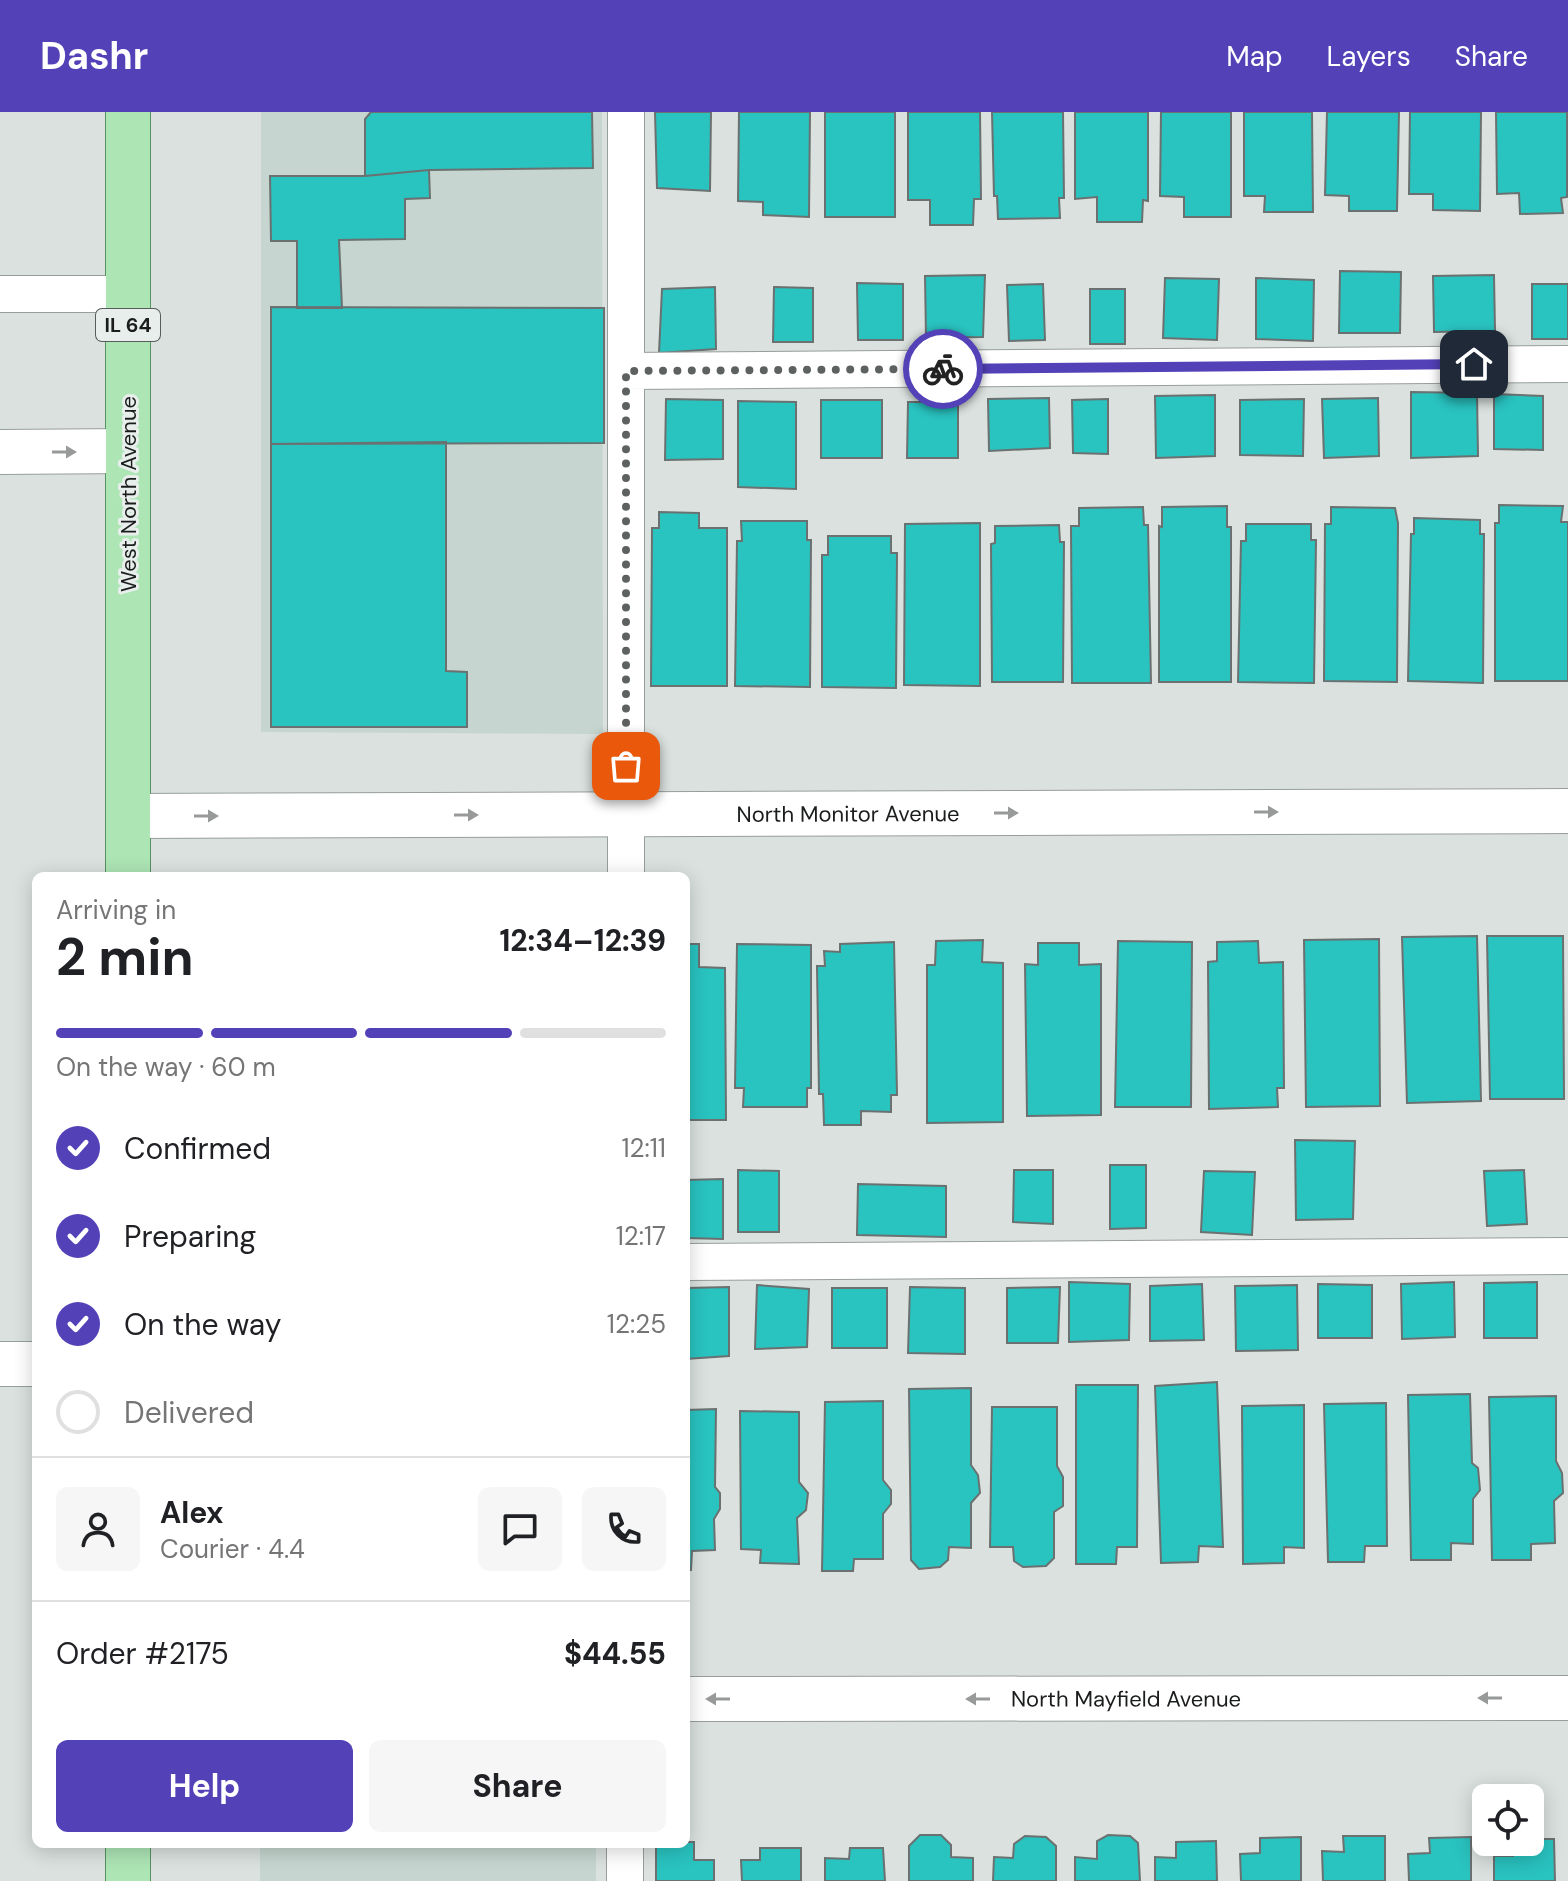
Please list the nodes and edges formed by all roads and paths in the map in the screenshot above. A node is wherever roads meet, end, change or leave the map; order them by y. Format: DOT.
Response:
graph roads {
  1 [pos="128,112"];
  2 [pos="626,112"];
  3 [pos="0,294"];
  4 [pos="128,294"];
  5 [pos="1568,364"];
  6 [pos="626,371"];
  7 [pos="128,451"];
  8 [pos="0,452"];
  9 [pos="1568,811"];
  10 [pos="626,814"];
  11 [pos="128,816"];
  12 [pos="128,872"];
  13 [pos="626,872"];
  14 [pos="1568,1256"];
  15 [pos="690,1262"];
  16 [pos="0,1364"];
  17 [pos="32,1364"];
  18 [pos="1568,1698"];
  19 [pos="690,1699"];
  20 [pos="128,1848"];
  21 [pos="625,1848"];
  22 [pos="128,1881"];
  23 [pos="625,1881"];
  1 -- 4 [label="main road, West North Avenue / IL 64"];
  2 -- 6 [label="lane"];
  3 -- 4 [label="lane"];
  4 -- 7 [label="main road, West North Avenue / IL 64"];
  5 -- 6 [label="lane"];
  6 -- 10 [label="lane"];
  8 -- 7 [label="street, one-way"];
  7 -- 11 [label="main road, West North Avenue / IL 64"];
  10 -- 9 [label="street, North Monitor Avenue, one-way"];
  11 -- 10 [label="street, North Monitor Avenue, one-way"];
  10 -- 13 [label="lane"];
  11 -- 12 [label="main road, West North Avenue / IL 64"];
  14 -- 15 [label="lane"];
  16 -- 17 [label="street"];
  18 -- 19 [label="street, North Mayfield Avenue, one-way"];
  20 -- 22 [label="main road"];
  21 -- 23 [label="lane"];
}
